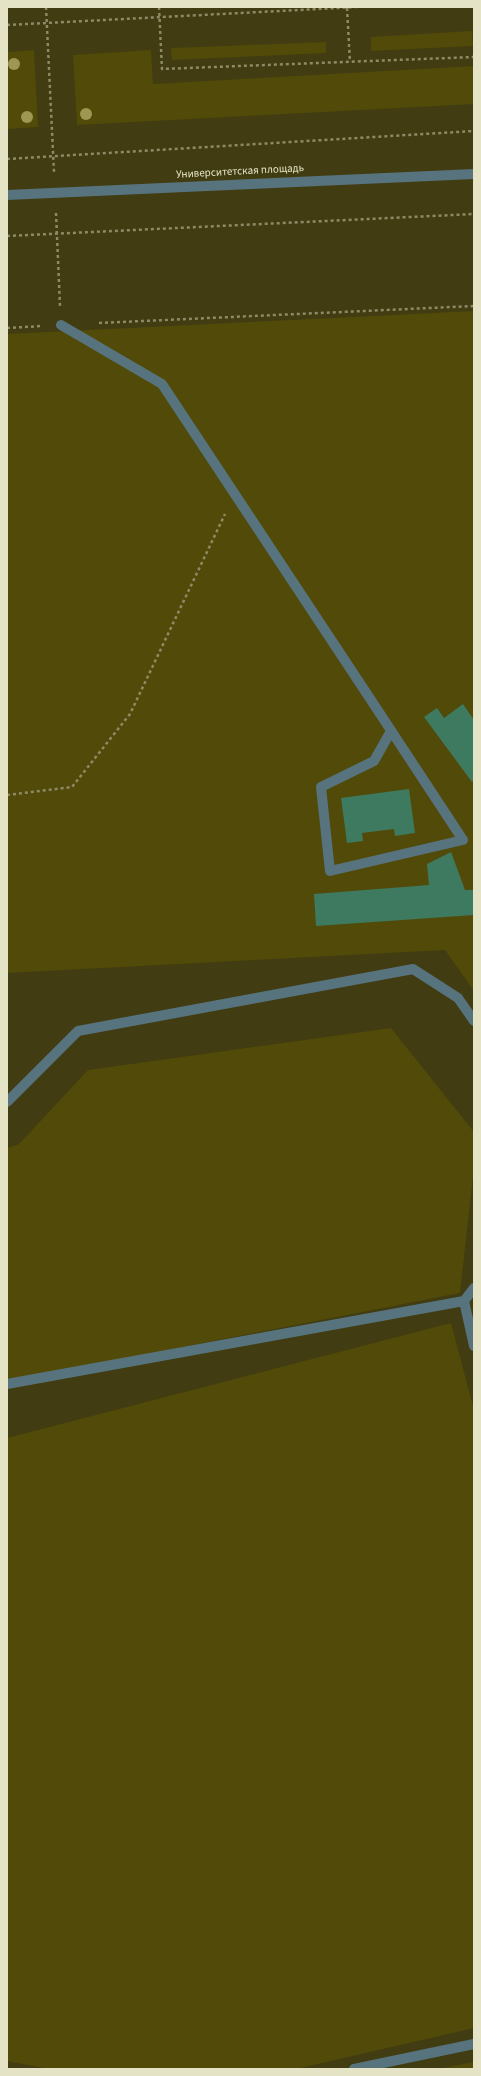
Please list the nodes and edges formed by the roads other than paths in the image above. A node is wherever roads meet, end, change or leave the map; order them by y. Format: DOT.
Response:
graph roads {
  1 [pos="474,174"];
  2 [pos="7,195"];
  3 [pos="61,325"];
  4 [pos="391,731"];
  5 [pos="474,1021"];
  6 [pos="7,1102"];
  7 [pos="474,1288"];
  8 [pos="464,1301"];
  9 [pos="474,1346"];
  10 [pos="7,1384"];
  11 [pos="474,2044"];
  12 [pos="354,2069"];
  1 -- 2 [label="street, Университетская площадь"];
  3 -- 4 [label="street"];
  4 -- 4 [label="street"];
  5 -- 6 [label="street"];
  7 -- 8 [label="street"];
  8 -- 9 [label="street"];
  8 -- 10 [label="street"];
  11 -- 12 [label="street"];
}
